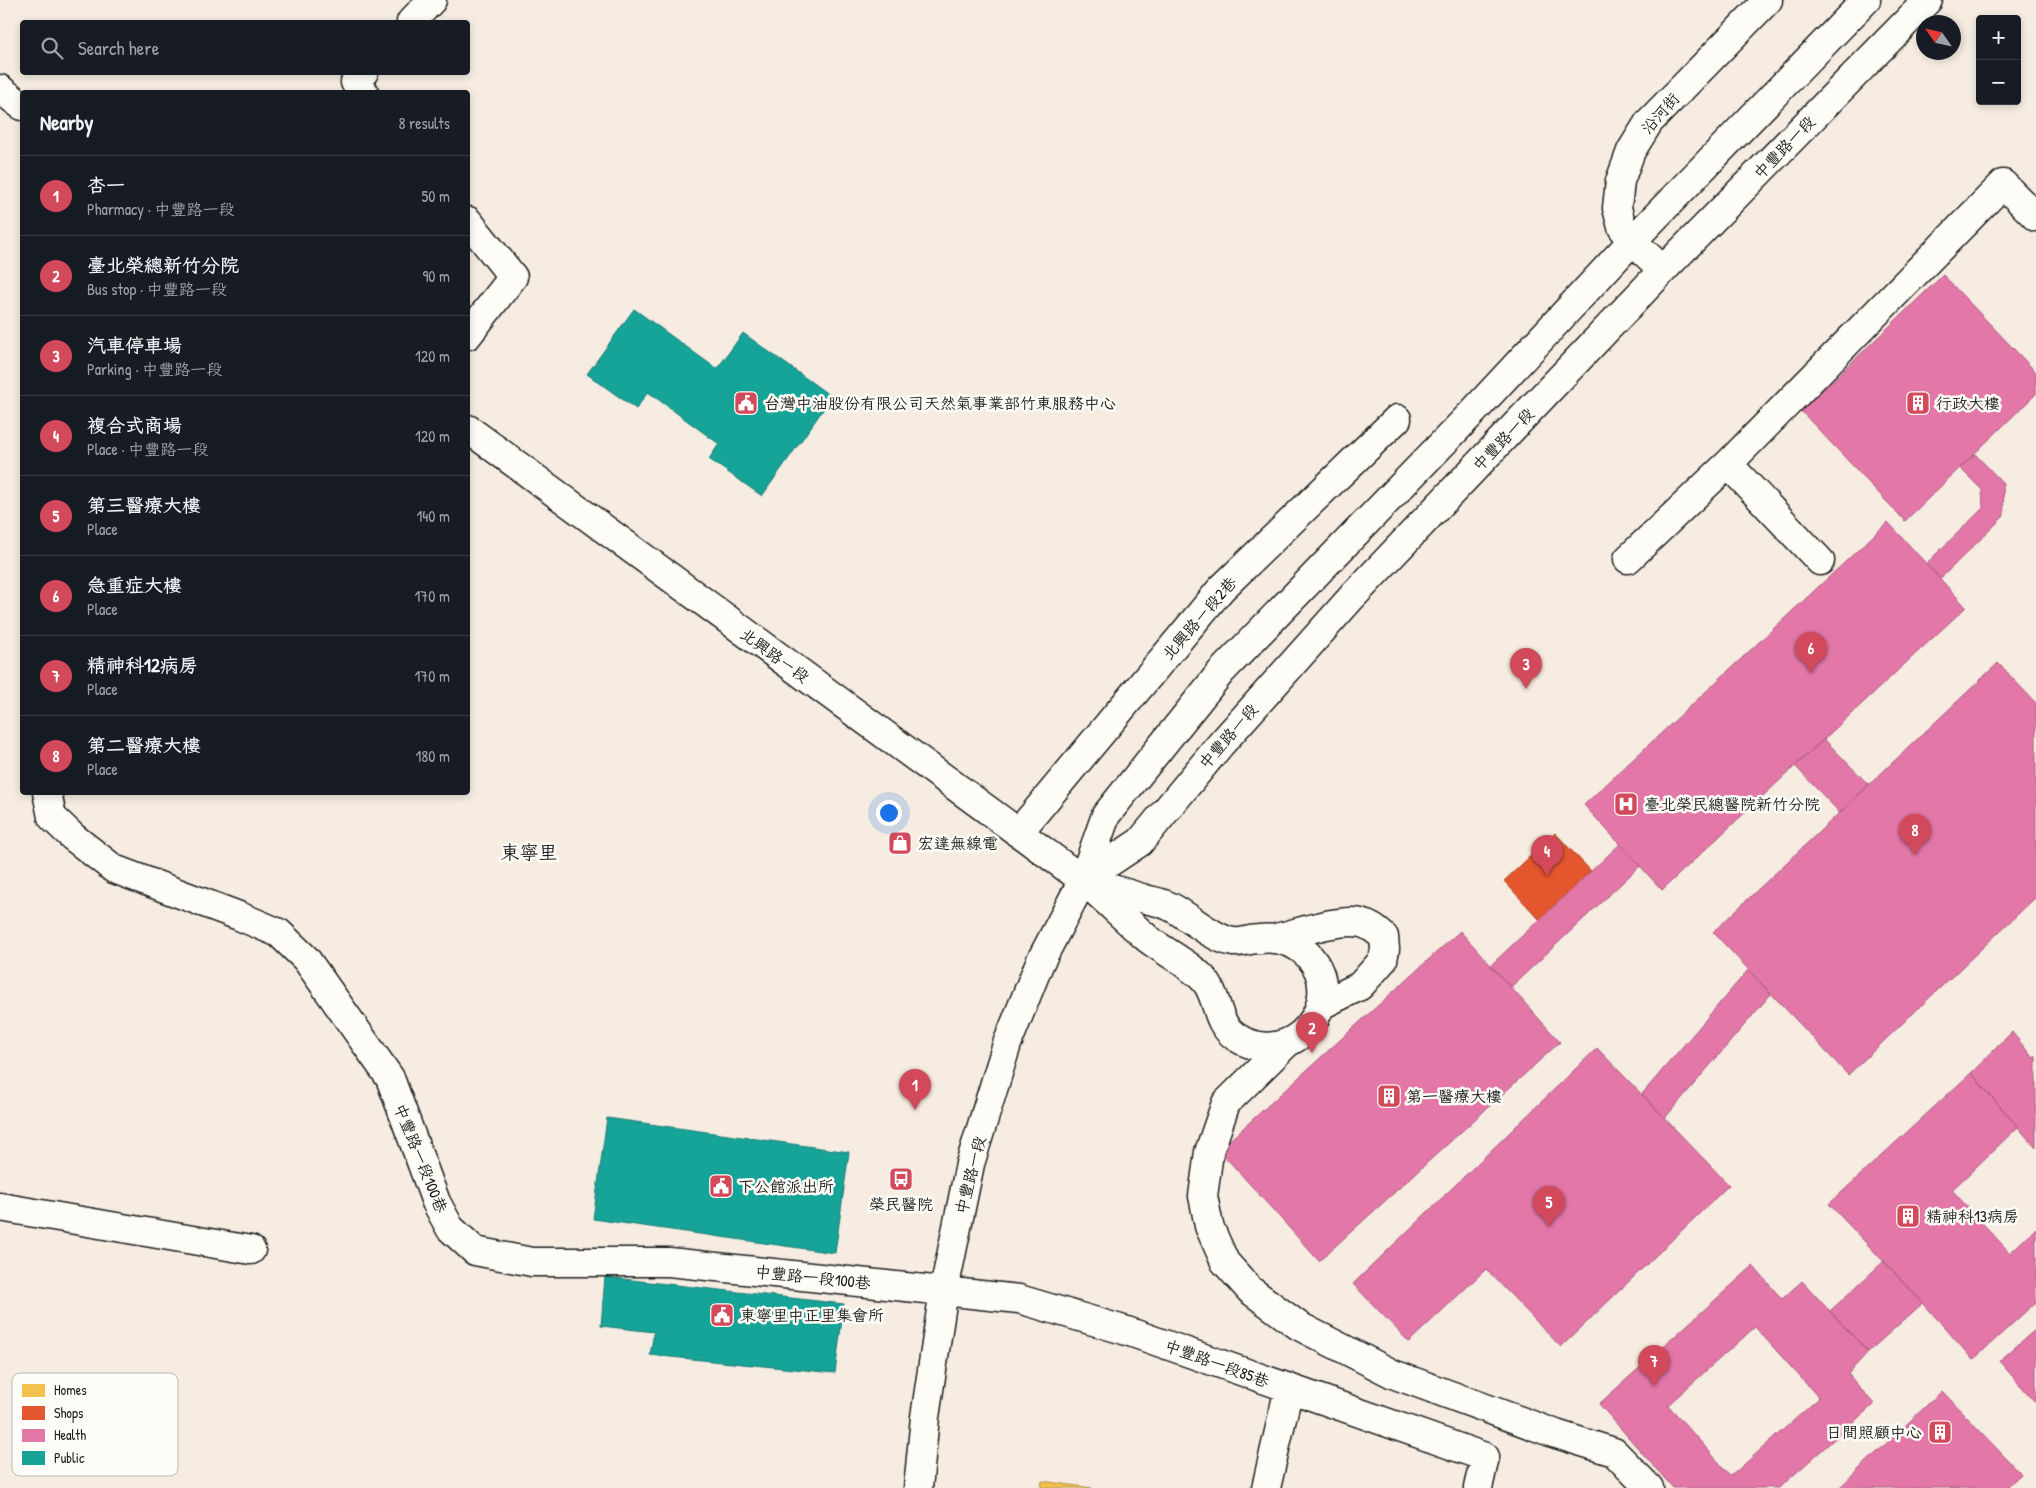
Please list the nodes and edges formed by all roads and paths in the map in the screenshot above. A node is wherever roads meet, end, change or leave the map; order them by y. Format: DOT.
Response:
graph roads {
  1 [pos="432,0"];
  2 [pos="1768,0"];
  3 [pos="1866,0"];
  4 [pos="1928,0"];
  5 [pos="413,20"];
  6 [pos="361,75"];
  7 [pos="0,89"];
  8 [pos="362,90"];
  9 [pos="20,104"];
  10 [pos="2036,217"];
  11 [pos="470,224"];
  12 [pos="1632,241"];
  13 [pos="1664,270"];
  14 [pos="470,332"];
  15 [pos="1397,419"];
  16 [pos="470,430"];
  17 [pos="1728,464"];
  18 [pos="1628,559"];
  19 [pos="1820,561"];
  20 [pos="48,795"];
  21 [pos="1018,833"];
  22 [pos="1084,880"];
  23 [pos="1276,938"];
  24 [pos="1321,1005"];
  25 [pos="1286,1044"];
  26 [pos="0,1206"];
  27 [pos="251,1250"];
  28 [pos="944,1290"];
  29 [pos="1289,1388"];
  30 [pos="918,1488"];
  31 [pos="1266,1488"];
  32 [pos="1478,1488"];
  33 [pos="1648,1488"];
  1 -- 5 [label="main road"];
  2 -- 12 [label="main road, 沿河街"];
  3 -- 12 [label="main road, 中豐路一段"];
  4 -- 13 [label="main road, 中豐路一段"];
  6 -- 8 [label="main road"];
  7 -- 9 [label="main road"];
  10 -- 17 [label="main road"];
  11 -- 14 [label="main road"];
  12 -- 13 [label="main road, 沿河街"];
  12 -- 22 [label="main road, 中豐路一段"];
  13 -- 22 [label="main road, 中豐路一段"];
  15 -- 21 [label="main road, 北興路ㄧ段2巷"];
  16 -- 21 [label="main road, 北興路ㄧ段"];
  17 -- 18 [label="main road"];
  17 -- 19 [label="main road"];
  20 -- 28 [label="main road, 中豐路一段100巷"];
  21 -- 22 [label="main road, 北興路ㄧ段"];
  22 -- 23 [label="main road"];
  22 -- 25 [label="main road"];
  22 -- 28 [label="main road, 中豐路一段"];
  23 -- 24 [label="main road"];
  23 -- 24 [label="main road"];
  24 -- 25 [label="main road"];
  25 -- 33 [label="main road"];
  26 -- 27 [label="main road"];
  28 -- 29 [label="main road, 中豐路一段85巷"];
  28 -- 30 [label="main road, 中豐路一段"];
  29 -- 31 [label="main road"];
  29 -- 32 [label="main road, 中豐路一段85巷"];
}
